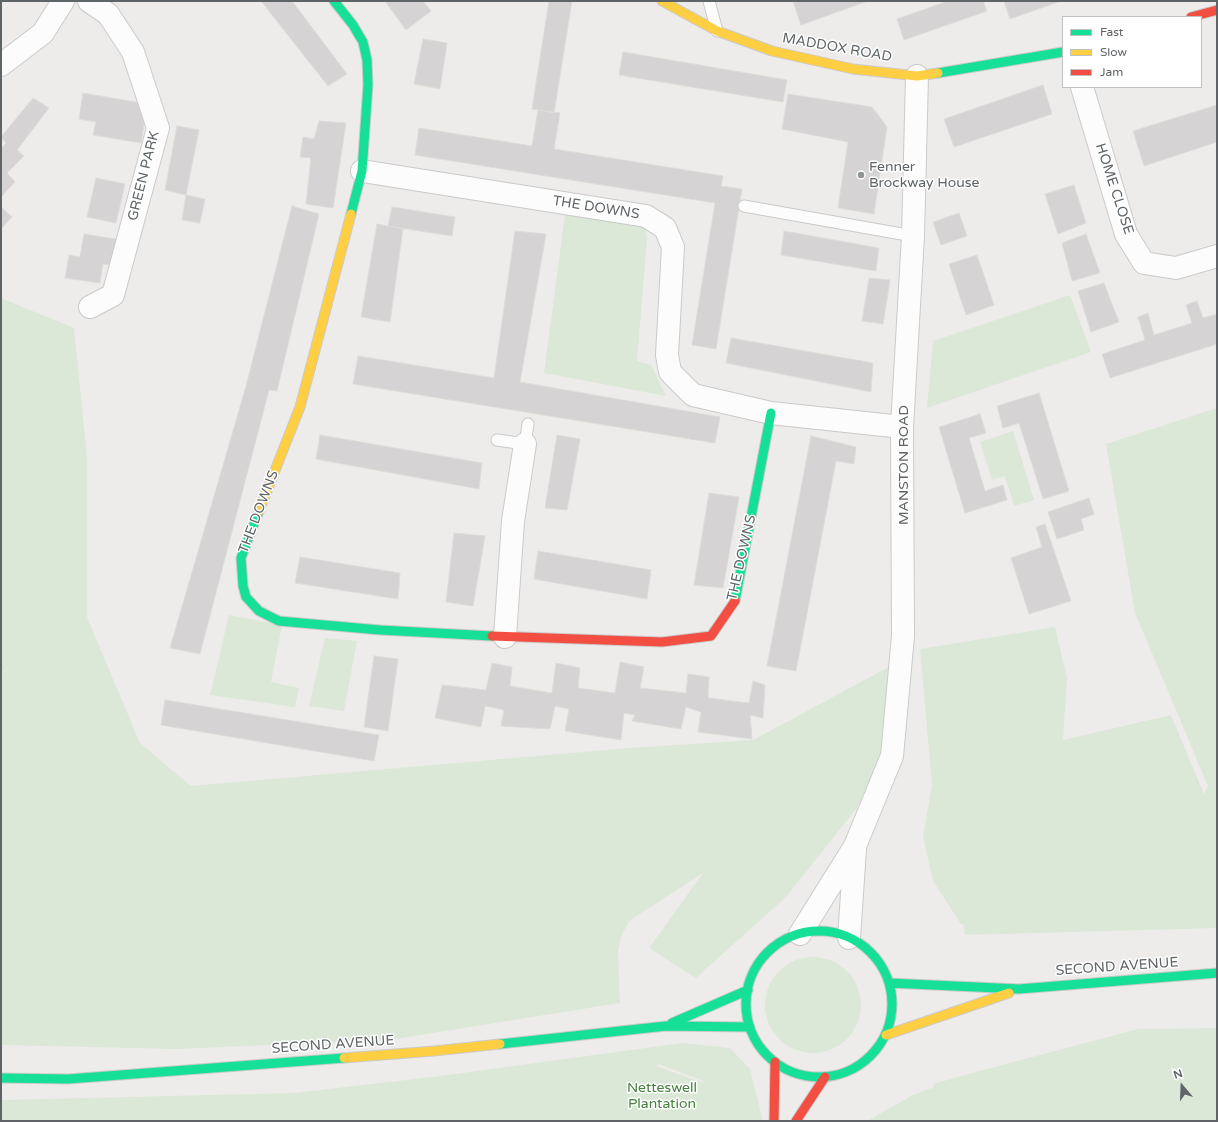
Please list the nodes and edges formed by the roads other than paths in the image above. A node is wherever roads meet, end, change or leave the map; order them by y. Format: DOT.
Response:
graph roads {
  1 [pos="63,1"];
  2 [pos="89,1"];
  3 [pos="334,1"];
  4 [pos="662,1"];
  5 [pos="709,1"];
  6 [pos="1217,10"];
  7 [pos="1195,16"];
  8 [pos="717,31"];
  9 [pos="1062,52"];
  10 [pos="1,65"];
  11 [pos="917,76"];
  12 [pos="1082,88"];
  13 [pos="362,171"];
  14 [pos="744,206"];
  15 [pos="913,236"];
  16 [pos="1217,256"];
  17 [pos="90,307"];
  18 [pos="772,413"];
  19 [pos="902,427"];
  20 [pos="527,434"];
  21 [pos="497,440"];
  22 [pos="505,637"];
  23 [pos="855,846"];
  24 [pos="800,934"];
  25 [pos="849,938"];
  26 [pos="1217,974"];
  27 [pos="889,982"];
  28 [pos="1019,989"];
  29 [pos="748,990"];
  30 [pos="666,1026"];
  31 [pos="750,1027"];
  32 [pos="886,1035"];
  33 [pos="775,1062"];
  34 [pos="825,1077"];
  35 [pos="1,1078"];
  36 [pos="774,1121"];
  37 [pos="796,1121"];
  1 -- 10 [label="street"];
  2 -- 17 [label="street, GREEN PARK"];
  3 -- 13 [label="street, THE DOWNS"];
  4 -- 8 [label="street, MADDOX ROAD"];
  5 -- 8 [label="lane"];
  6 -- 7 [label="street"];
  8 -- 11 [label="street, MADDOX ROAD"];
  9 -- 11 [label="street, MADDOX ROAD"];
  11 -- 15 [label="street, MANSTON ROAD"];
  12 -- 16 [label="street, HOME CLOSE"];
  13 -- 18 [label="street, THE DOWNS"];
  13 -- 22 [label="street, THE DOWNS"];
  14 -- 15 [label="lane"];
  15 -- 19 [label="street, MANSTON ROAD"];
  18 -- 19 [label="street, THE DOWNS"];
  18 -- 22 [label="street, THE DOWNS"];
  19 -- 23 [label="street, MANSTON ROAD"];
  20 -- 21 [label="lane"];
  20 -- 22 [label="street"];
  23 -- 24 [label="street, MANSTON ROAD"];
  23 -- 25 [label="street, MANSTON ROAD"];
  24 -- 25 [label="street"];
  24 -- 29 [label="street"];
  25 -- 27 [label="street"];
  26 -- 28 [label="street, SECOND AVENUE"];
  27 -- 28 [label="street, SECOND AVENUE"];
  27 -- 32 [label="street"];
  28 -- 32 [label="street, SECOND AVENUE"];
  29 -- 30 [label="street, SECOND AVENUE"];
  29 -- 31 [label="street"];
  30 -- 31 [label="street, SECOND AVENUE"];
  30 -- 35 [label="street, SECOND AVENUE"];
  31 -- 33 [label="street"];
  32 -- 34 [label="street"];
  33 -- 34 [label="street"];
  33 -- 36 [label="street"];
  34 -- 37 [label="street"];
}
